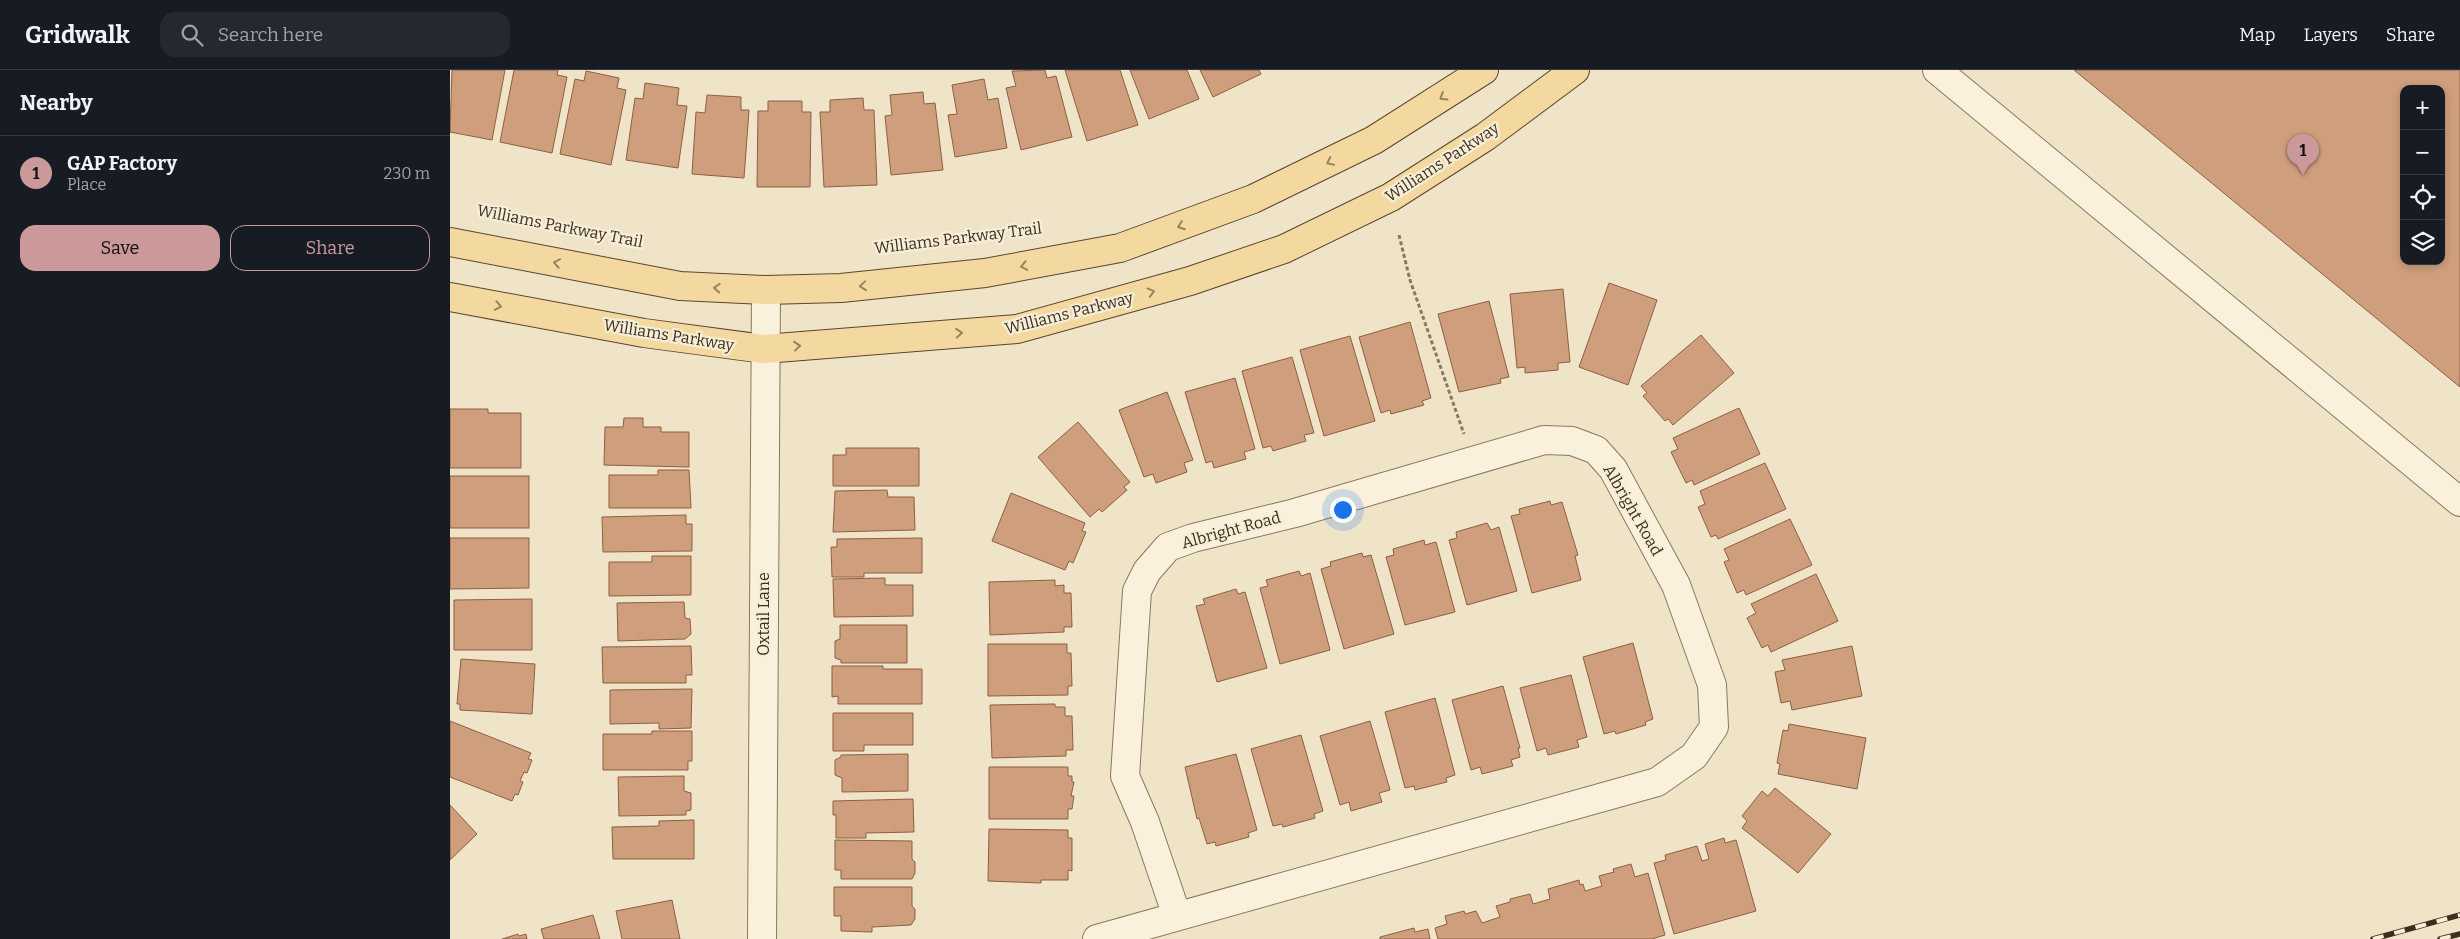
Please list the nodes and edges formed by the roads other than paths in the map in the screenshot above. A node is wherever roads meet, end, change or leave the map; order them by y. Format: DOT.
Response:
graph roads {
  1 [pos="1484,70"];
  2 [pos="1575,70"];
  3 [pos="1937,70"];
  4 [pos="450,242"];
  5 [pos="766,290"];
  6 [pos="450,297"];
  7 [pos="764,349"];
  8 [pos="2460,502"];
  9 [pos="1177,916"];
  10 [pos="762,939"];
  11 [pos="1097,939"];
  1 -- 5 [label="main road, one-way"];
  7 -- 2 [label="main road, Williams Parkway, one-way"];
  3 -- 8 [label="street"];
  5 -- 4 [label="main road, one-way"];
  5 -- 7 [label="street, Oxtail Lane"];
  6 -- 7 [label="main road, Williams Parkway, one-way"];
  7 -- 10 [label="street, Oxtail Lane"];
  9 -- 9 [label="street, Albright Road"];
  9 -- 11 [label="street, Albright Road"];
}
